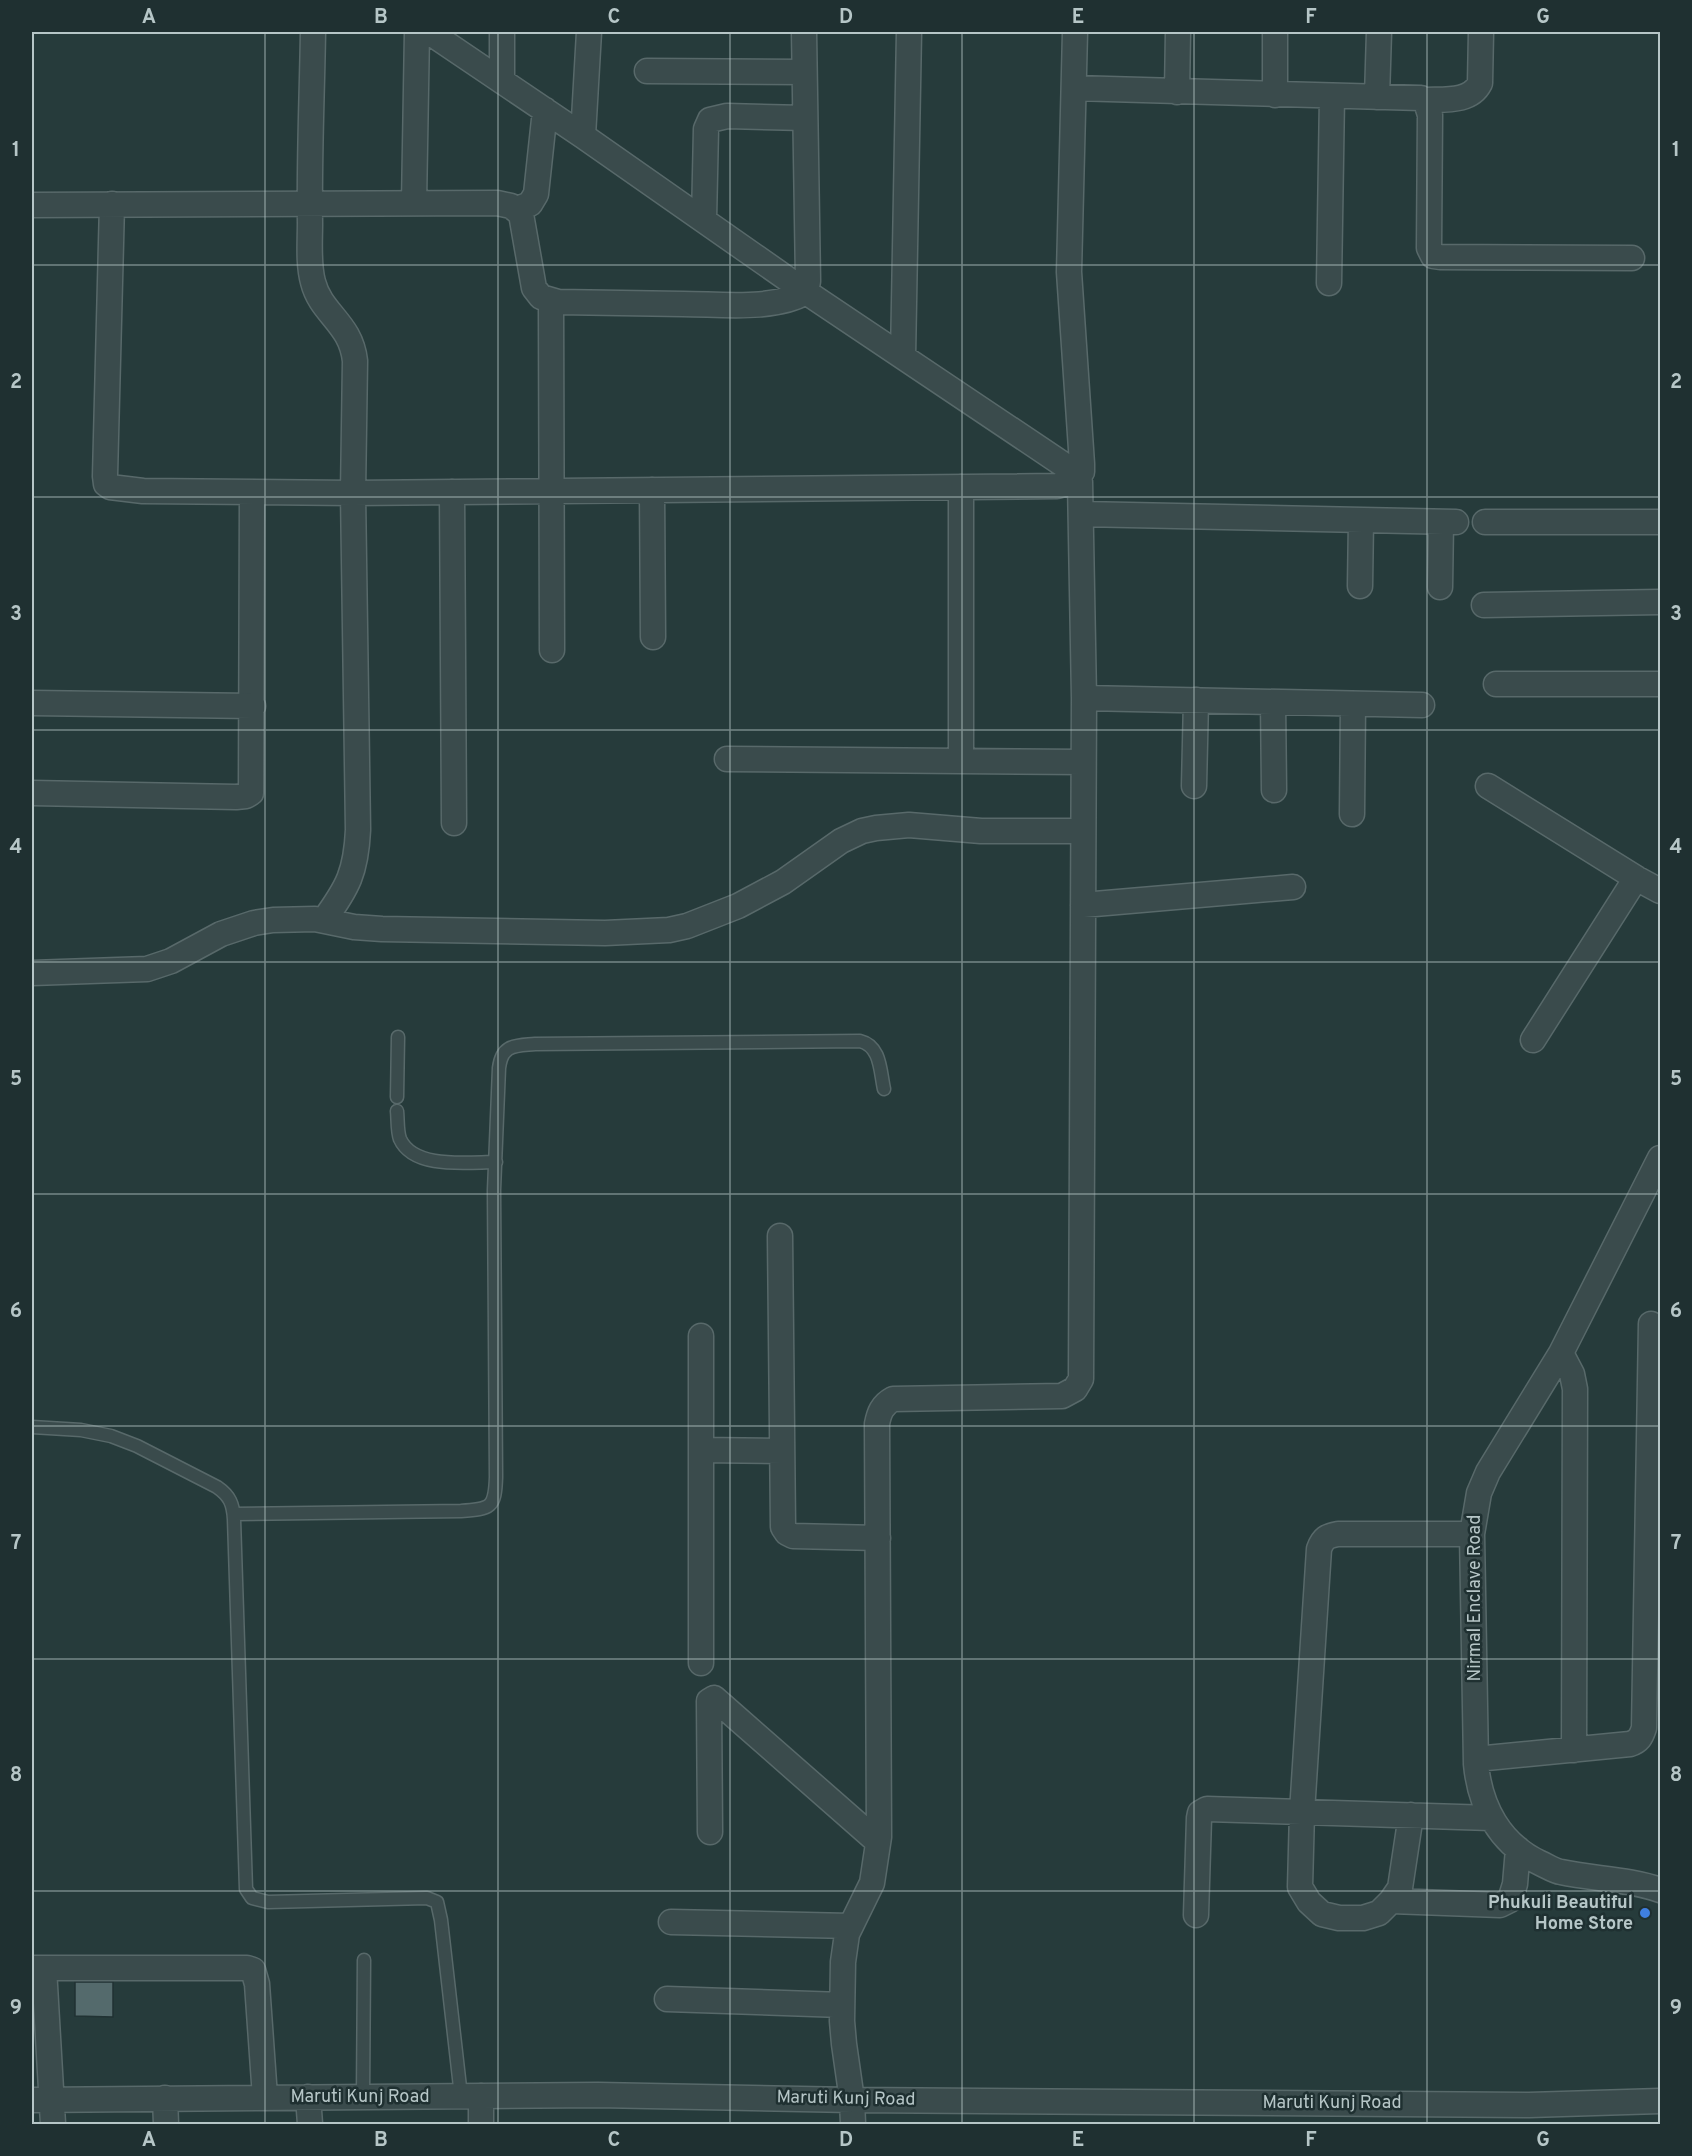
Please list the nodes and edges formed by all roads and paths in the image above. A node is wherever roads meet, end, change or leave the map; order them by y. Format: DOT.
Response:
graph roads {
  1 [pos="313,32"];
  2 [pos="417,32"];
  3 [pos="429,32"];
  4 [pos="502,32"];
  5 [pos="589,32"];
  6 [pos="804,32"];
  7 [pos="909,32"];
  8 [pos="1075,32"];
  9 [pos="1178,32"];
  10 [pos="1275,32"];
  11 [pos="1379,32"];
  12 [pos="1481,32"];
  13 [pos="647,71"];
  14 [pos="804,72"];
  15 [pos="502,80"];
  16 [pos="1074,88"];
  17 [pos="1177,93"];
  18 [pos="1275,95"];
  19 [pos="1332,96"];
  20 [pos="1377,97"];
  21 [pos="1424,100"];
  22 [pos="545,110"];
  23 [pos="805,117"];
  24 [pos="583,135"];
  25 [pos="414,203"];
  26 [pos="111,204"];
  27 [pos="309,204"];
  28 [pos="32,205"];
  29 [pos="517,209"];
  30 [pos="704,220"];
  31 [pos="1632,258"];
  32 [pos="1329,283"];
  33 [pos="806,292"];
  34 [pos="550,302"];
  35 [pos="903,357"];
  36 [pos="1079,478"];
  37 [pos="961,487"];
  38 [pos="652,490"];
  39 [pos="552,491"];
  40 [pos="452,492"];
  41 [pos="252,493"];
  42 [pos="353,493"];
  43 [pos="1081,514"];
  44 [pos="1361,520"];
  45 [pos="1485,522"];
  46 [pos="1660,522"];
  47 [pos="1360,585"];
  48 [pos="1440,587"];
  49 [pos="1660,602"];
  50 [pos="1484,604"];
  51 [pos="653,637"];
  52 [pos="552,650"];
  53 [pos="1496,684"];
  54 [pos="1660,684"];
  55 [pos="1084,698"];
  56 [pos="1196,700"];
  57 [pos="1274,702"];
  58 [pos="32,703"];
  59 [pos="1353,704"];
  60 [pos="1422,705"];
  61 [pos="253,706"];
  62 [pos="727,759"];
  63 [pos="961,761"];
  64 [pos="1083,762"];
  65 [pos="1194,786"];
  66 [pos="1488,786"];
  67 [pos="1274,790"];
  68 [pos="32,793"];
  69 [pos="1352,814"];
  70 [pos="454,823"];
  71 [pos="1083,831"];
  72 [pos="1636,878"];
  73 [pos="1293,887"];
  74 [pos="1660,891"];
  75 [pos="1083,905"];
  76 [pos="324,920"];
  77 [pos="32,974"];
  78 [pos="398,1037"];
  79 [pos="1533,1040"];
  80 [pos="884,1089"];
  81 [pos="397,1096"];
  82 [pos="397,1111"];
  83 [pos="1660,1158"];
  84 [pos="496,1162"];
  85 [pos="780,1236"];
  86 [pos="1651,1324"];
  87 [pos="701,1336"];
  88 [pos="1561,1353"];
  89 [pos="32,1427"];
  90 [pos="701,1450"];
  91 [pos="782,1451"];
  92 [pos="234,1514"];
  93 [pos="1472,1534"];
  94 [pos="878,1538"];
  95 [pos="701,1663"];
  96 [pos="1574,1750"];
  97 [pos="1476,1759"];
  98 [pos="1302,1812"];
  99 [pos="1411,1815"];
  100 [pos="1491,1818"];
  101 [pos="710,1832"];
  102 [pos="878,1842"];
  103 [pos="1518,1850"];
  104 [pos="1660,1890"];
  105 [pos="1392,1901"];
  106 [pos="1196,1915"];
  107 [pos="671,1922"];
  108 [pos="851,1926"];
  109 [pos="364,1960"];
  110 [pos="38,1968"];
  111 [pos="667,1999"];
  112 [pos="842,2005"];
  113 [pos="471,2096"];
  114 [pos="265,2097"];
  115 [pos="308,2097"];
  116 [pos="363,2097"];
  117 [pos="165,2098"];
  118 [pos="42,2100"];
  119 [pos="852,2100"];
  120 [pos="1660,2101"];
  121 [pos="53,2124"];
  122 [pos="166,2124"];
  123 [pos="310,2124"];
  124 [pos="481,2124"];
  125 [pos="853,2124"];
  1 -- 27 [label="street"];
  2 -- 25 [label="street"];
  3 -- 15 [label="street"];
  4 -- 15 [label="street"];
  5 -- 24 [label="street"];
  6 -- 14 [label="street"];
  7 -- 35 [label="street"];
  8 -- 16 [label="street"];
  9 -- 17 [label="street"];
  10 -- 18 [label="street"];
  11 -- 20 [label="street"];
  12 -- 21 [label="street"];
  13 -- 14 [label="street"];
  14 -- 23 [label="street"];
  15 -- 22 [label="street"];
  16 -- 17 [label="street"];
  16 -- 36 [label="street"];
  17 -- 18 [label="street"];
  18 -- 19 [label="street"];
  19 -- 20 [label="street"];
  19 -- 32 [label="street"];
  20 -- 21 [label="street"];
  21 -- 31 [label="street"];
  22 -- 24 [label="street"];
  22 -- 29 [label="street"];
  23 -- 30 [label="street"];
  23 -- 33 [label="street"];
  24 -- 30 [label="street"];
  25 -- 27 [label="street"];
  25 -- 29 [label="street"];
  26 -- 27 [label="street"];
  26 -- 28 [label="street"];
  26 -- 41 [label="street"];
  27 -- 42 [label="street"];
  29 -- 34 [label="street"];
  30 -- 33 [label="street"];
  33 -- 34 [label="street"];
  33 -- 35 [label="street"];
  34 -- 39 [label="street"];
  35 -- 36 [label="street"];
  36 -- 37 [label="street"];
  36 -- 43 [label="street"];
  37 -- 38 [label="street"];
  37 -- 63 [label="street"];
  38 -- 39 [label="street"];
  38 -- 51 [label="street"];
  39 -- 40 [label="street"];
  39 -- 52 [label="street"];
  40 -- 42 [label="street"];
  40 -- 70 [label="street"];
  41 -- 42 [label="street"];
  41 -- 61 [label="street"];
  42 -- 76 [label="street"];
  43 -- 44 [label="street"];
  43 -- 55 [label="street"];
  44 -- 47 [label="street"];
  44 -- 48 [label="street"];
  45 -- 46 [label="street"];
  49 -- 50 [label="street"];
  53 -- 54 [label="street"];
  55 -- 56 [label="street"];
  55 -- 64 [label="street"];
  56 -- 57 [label="street"];
  56 -- 65 [label="street"];
  57 -- 59 [label="street"];
  57 -- 67 [label="street"];
  58 -- 61 [label="street"];
  59 -- 60 [label="street"];
  59 -- 69 [label="street"];
  61 -- 68 [label="street"];
  62 -- 63 [label="street"];
  63 -- 64 [label="street"];
  64 -- 71 [label="street"];
  66 -- 72 [label="street"];
  71 -- 75 [label="street"];
  71 -- 76 [label="street"];
  72 -- 74 [label="street"];
  72 -- 79 [label="street"];
  73 -- 75 [label="street"];
  75 -- 94 [label="street"];
  76 -- 77 [label="street"];
  78 -- 81 [label="lane"];
  80 -- 84 [label="lane"];
  82 -- 84 [label="lane"];
  83 -- 88 [label="street, Nirmal Enclave Road"];
  84 -- 92 [label="lane"];
  85 -- 91 [label="street"];
  86 -- 96 [label="street"];
  87 -- 90 [label="street"];
  88 -- 93 [label="street, Nirmal Enclave Road"];
  88 -- 96 [label="street"];
  89 -- 92 [label="lane"];
  90 -- 91 [label="street"];
  90 -- 95 [label="street"];
  91 -- 94 [label="street"];
  92 -- 113 [label="lane"];
  93 -- 97 [label="street, Nirmal Enclave Road"];
  93 -- 98 [label="street"];
  94 -- 102 [label="street"];
  96 -- 97 [label="street"];
  97 -- 100 [label="street, Nirmal Enclave Road"];
  98 -- 99 [label="street"];
  98 -- 105 [label="street"];
  98 -- 106 [label="street"];
  99 -- 100 [label="street"];
  99 -- 105 [label="street"];
  100 -- 103 [label="street, Nirmal Enclave Road"];
  101 -- 102 [label="street"];
  102 -- 108 [label="street"];
  103 -- 104 [label="street, Nirmal Enclave Road"];
  103 -- 105 [label="street"];
  107 -- 108 [label="street"];
  108 -- 112 [label="street"];
  109 -- 116 [label="lane"];
  110 -- 114 [label="street"];
  110 -- 118 [label="street"];
  111 -- 112 [label="street"];
  112 -- 119 [label="street"];
  113 -- 116 [label="street, Maruti Kunj Road"];
  113 -- 119 [label="street, Maruti Kunj Road"];
  113 -- 124 [label="street"];
  114 -- 115 [label="street, Maruti Kunj Road"];
  114 -- 117 [label="street, Maruti Kunj Road"];
  115 -- 116 [label="street, Maruti Kunj Road"];
  115 -- 123 [label="street"];
  117 -- 118 [label="street, Maruti Kunj Road"];
  117 -- 122 [label="street"];
  118 -- 121 [label="street"];
  119 -- 120 [label="street, Maruti Kunj Road"];
  119 -- 125 [label="street"];
}
